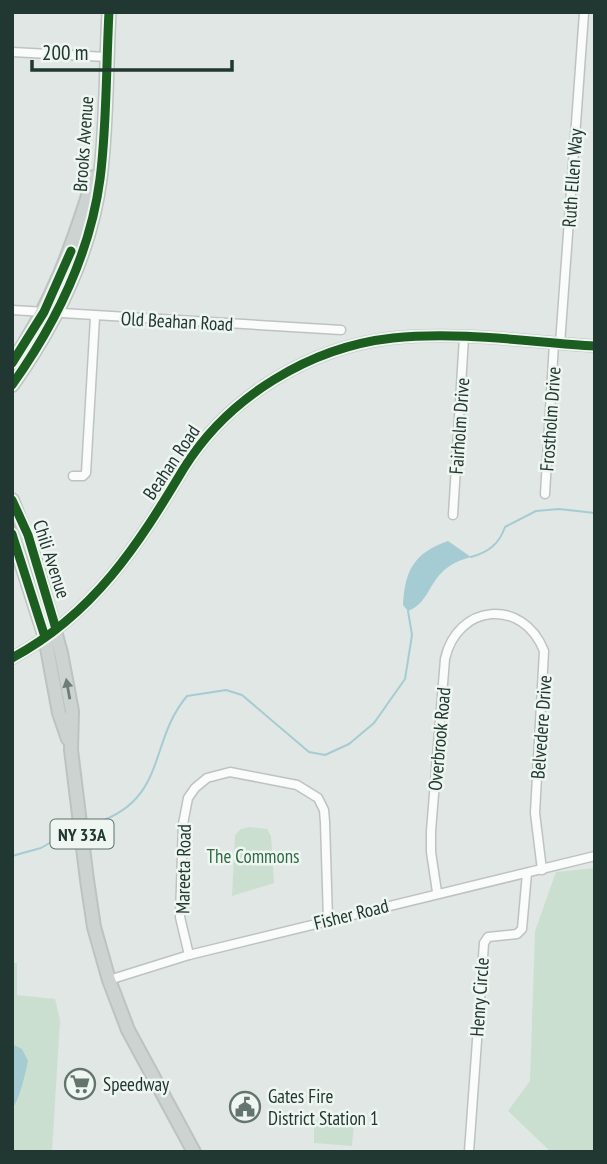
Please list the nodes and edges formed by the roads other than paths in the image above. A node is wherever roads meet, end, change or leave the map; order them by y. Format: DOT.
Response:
graph roads {
  1 [pos="110,12"];
  2 [pos="584,13"];
  3 [pos="12,52"];
  4 [pos="107,57"];
  5 [pos="101,157"];
  6 [pos="12,310"];
  7 [pos="44,312"];
  8 [pos="59,312"];
  9 [pos="94,317"];
  10 [pos="341,330"];
  11 [pos="464,337"];
  12 [pos="557,343"];
  13 [pos="595,346"];
  14 [pos="12,363"];
  15 [pos="12,385"];
  16 [pos="73,476"];
  17 [pos="545,494"];
  18 [pos="12,500"];
  19 [pos="453,515"];
  20 [pos="12,534"];
  21 [pos="494,614"];
  22 [pos="50,633"];
  23 [pos="12,658"];
  24 [pos="595,856"];
  25 [pos="542,870"];
  26 [pos="527,873"];
  27 [pos="437,892"];
  28 [pos="328,920"];
  29 [pos="189,955"];
  30 [pos="109,980"];
  31 [pos="194,1152"];
  32 [pos="469,1152"];
  1 -- 4 [label="main road, Brooks Avenue"];
  2 -- 12 [label="street, Ruth Ellen Way"];
  3 -- 4 [label="street"];
  4 -- 5 [label="main road, Brooks Avenue"];
  5 -- 7 [label="main road, Brooks Avenue"];
  5 -- 8 [label="main road, Brooks Avenue"];
  6 -- 7 [label="street, Old Beahan Road"];
  7 -- 8 [label="street, Old Beahan Road"];
  7 -- 14 [label="main road, Brooks Avenue"];
  8 -- 9 [label="street, Old Beahan Road"];
  8 -- 15 [label="main road, Brooks Avenue"];
  9 -- 10 [label="street, Old Beahan Road"];
  9 -- 16 [label="street"];
  11 -- 12 [label="street, Beahan Road"];
  11 -- 19 [label="street, Fairholm Drive"];
  11 -- 22 [label="street, Beahan Road"];
  12 -- 13 [label="street, Beahan Road"];
  12 -- 17 [label="street, Frostholm Drive"];
  18 -- 22 [label="main road, Chili Avenue / NY 33A"];
  20 -- 22 [label="main road, Chili Avenue / NY 33A"];
  21 -- 25 [label="street, Belvedere Drive"];
  21 -- 27 [label="street, Overbrook Road"];
  22 -- 23 [label="street, Beahan Road"];
  22 -- 30 [label="main road, Chili Avenue / NY 33A"];
  24 -- 25 [label="street, Fisher Road"];
  25 -- 26 [label="street, Fisher Road"];
  26 -- 27 [label="street, Fisher Road"];
  26 -- 32 [label="street, Henry Circle"];
  27 -- 28 [label="street, Fisher Road"];
  28 -- 29 [label="street, Fisher Road"];
  28 -- 29 [label="street, Mareeta Road"];
  29 -- 30 [label="street, Fisher Road"];
  30 -- 31 [label="main road, Chili Avenue / NY 33A"];
}
